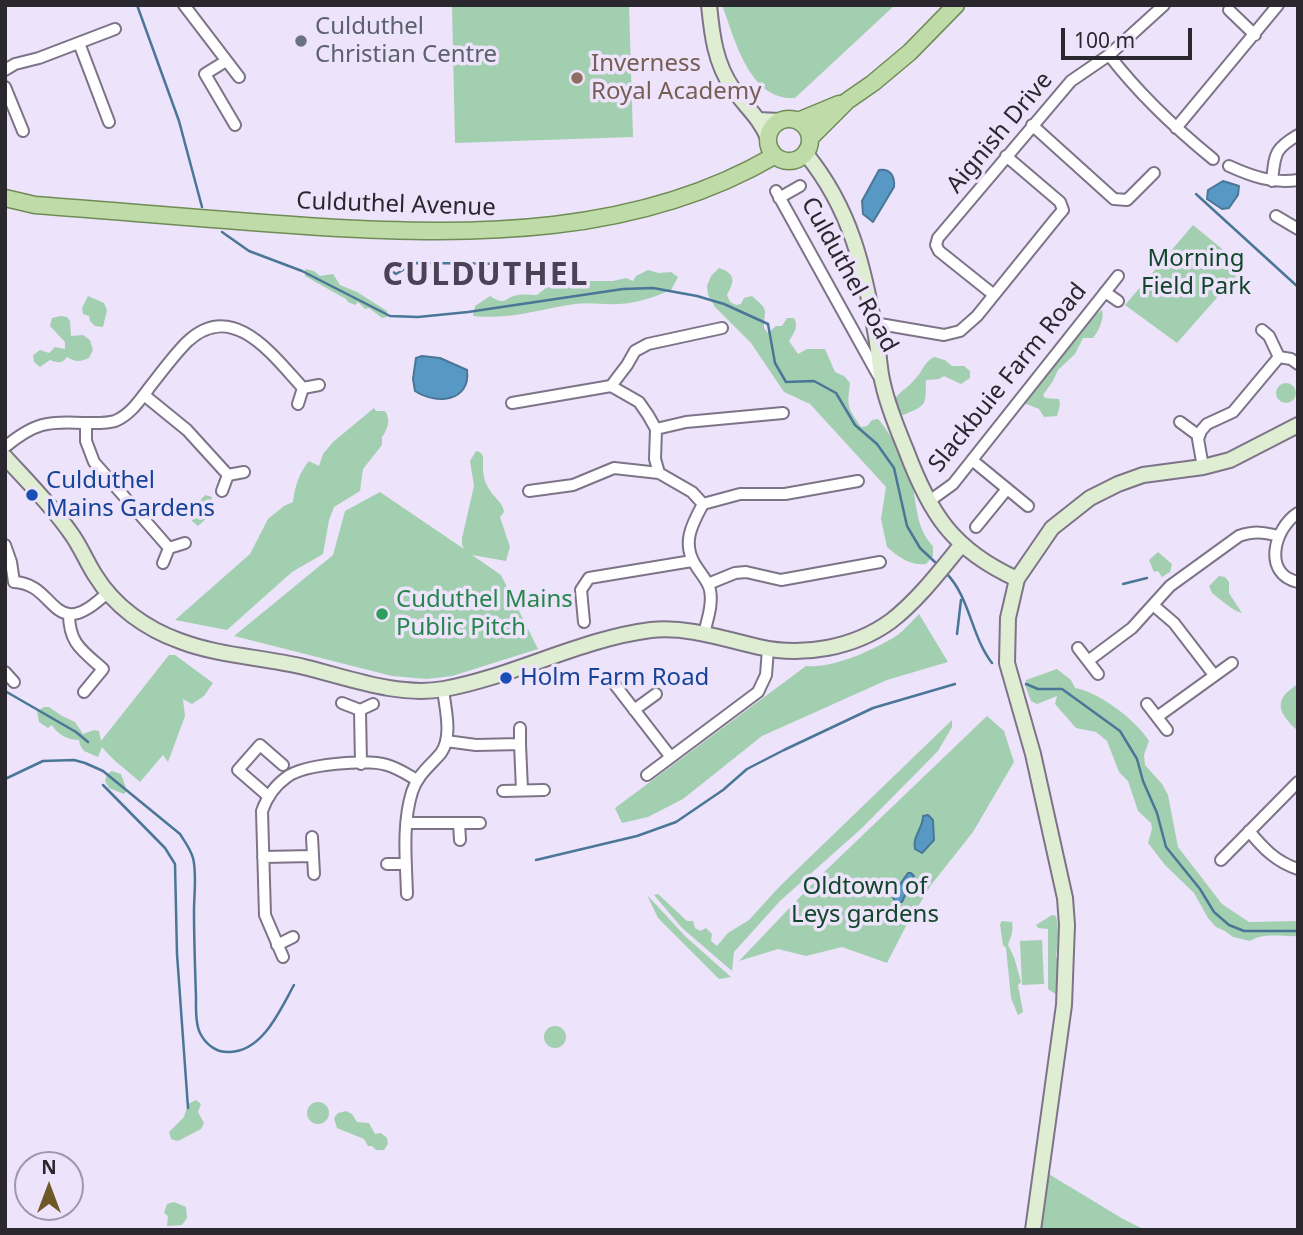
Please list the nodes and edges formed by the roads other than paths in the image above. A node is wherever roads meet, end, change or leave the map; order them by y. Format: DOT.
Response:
graph roads {
  1 [pos="184,5"];
  2 [pos="709,5"];
  3 [pos="956,5"];
  4 [pos="1164,5"];
  5 [pos="1278,5"];
  6 [pos="1228,7"];
  7 [pos="115,29"];
  8 [pos="1255,35"];
  9 [pos="79,43"];
  10 [pos="1109,55"];
  11 [pos="226,61"];
  12 [pos="5,70"];
  13 [pos="239,77"];
  14 [pos="5,87"];
  15 [pos="847,101"];
  16 [pos="758,120"];
  17 [pos="780,121"];
  18 [pos="799,121"];
  19 [pos="109,122"];
  20 [pos="234,125"];
  21 [pos="1032,125"];
  22 [pos="1176,128"];
  23 [pos="23,131"];
  24 [pos="1298,135"];
  25 [pos="811,137"];
  26 [pos="768,138"];
  27 [pos="806,154"];
  28 [pos="775,156"];
  29 [pos="1006,156"];
  30 [pos="1213,159"];
  31 [pos="1229,166"];
  32 [pos="1154,173"];
  33 [pos="1298,180"];
  34 [pos="1272,181"];
  35 [pos="800,186"];
  36 [pos="5,198"];
  37 [pos="1276,216"];
  38 [pos="1298,229"];
  39 [pos="1118,276"];
  40 [pos="1105,292"];
  41 [pos="994,295"];
  42 [pos="1118,301"];
  43 [pos="874,323"];
  44 [pos="722,328"];
  45 [pos="1262,330"];
  46 [pos="1279,357"];
  47 [pos="1298,364"];
  48 [pos="882,382"];
  49 [pos="319,385"];
  50 [pos="611,386"];
  51 [pos="303,388"];
  52 [pos="144,395"];
  53 [pos="512,402"];
  54 [pos="298,404"];
  55 [pos="783,413"];
  56 [pos="1180,422"];
  57 [pos="86,423"];
  58 [pos="1298,425"];
  59 [pos="656,429"];
  60 [pos="1199,436"];
  61 [pos="5,447"];
  62 [pos="5,457"];
  63 [pos="972,460"];
  64 [pos="1203,467"];
  65 [pos="244,472"];
  66 [pos="659,473"];
  67 [pos="228,475"];
  68 [pos="858,481"];
  69 [pos="1007,489"];
  70 [pos="222,491"];
  71 [pos="529,491"];
  72 [pos="928,502"];
  73 [pos="703,504"];
  74 [pos="1028,506"];
  75 [pos="1298,513"];
  76 [pos="976,527"];
  77 [pos="1278,536"];
  78 [pos="185,544"];
  79 [pos="962,544"];
  80 [pos="5,545"];
  81 [pos="169,548"];
  82 [pos="692,561"];
  83 [pos="880,562"];
  84 [pos="163,563"];
  85 [pos="1017,579"];
  86 [pos="1298,582"];
  87 [pos="10,584"];
  88 [pos="708,584"];
  89 [pos="107,593"];
  90 [pos="1153,605"];
  91 [pos="69,614"];
  92 [pos="584,622"];
  93 [pos="704,634"];
  94 [pos="1078,648"];
  95 [pos="768,649"];
  96 [pos="1088,661"];
  97 [pos="1232,663"];
  98 [pos="103,669"];
  99 [pos="5,672"];
  100 [pos="1098,674"];
  101 [pos="1214,675"];
  102 [pos="114,677"];
  103 [pos="609,677"];
  104 [pos="15,682"];
  105 [pos="443,689"];
  106 [pos="84,692"];
  107 [pos="656,694"];
  108 [pos="342,703"];
  109 [pos="373,704"];
  110 [pos="1147,704"];
  111 [pos="360,710"];
  112 [pos="634,710"];
  113 [pos="1157,717"];
  114 [pos="520,728"];
  115 [pos="1167,730"];
  116 [pos="446,741"];
  117 [pos="520,744"];
  118 [pos="670,757"];
  119 [pos="361,764"];
  120 [pos="283,765"];
  121 [pos="647,775"];
  122 [pos="417,780"];
  123 [pos="1298,782"];
  124 [pos="522,790"];
  125 [pos="544,790"];
  126 [pos="503,791"];
  127 [pos="268,796"];
  128 [pos="407,823"];
  129 [pos="459,823"];
  130 [pos="480,823"];
  131 [pos="1249,831"];
  132 [pos="312,837"];
  133 [pos="460,840"];
  134 [pos="313,856"];
  135 [pos="263,857"];
  136 [pos="1221,859"];
  137 [pos="387,864"];
  138 [pos="406,864"];
  139 [pos="1298,869"];
  140 [pos="314,874"];
  141 [pos="407,894"];
  142 [pos="293,937"];
  143 [pos="277,945"];
  144 [pos="283,957"];
  145 [pos="1033,1230"];
  1 -- 11 [label="street"];
  2 -- 16 [label="street"];
  3 -- 15 [label="main road"];
  4 -- 10 [label="street, Aignish Drive"];
  5 -- 8 [label="street"];
  6 -- 8 [label="street"];
  7 -- 9 [label="street"];
  8 -- 22 [label="street"];
  9 -- 12 [label="street"];
  9 -- 19 [label="street"];
  10 -- 21 [label="street, Aignish Drive"];
  10 -- 22 [label="street"];
  11 -- 13 [label="street"];
  11 -- 20 [label="street"];
  14 -- 23 [label="street"];
  15 -- 18 [label="main road"];
  15 -- 25 [label="main road"];
  16 -- 17 [label="street"];
  16 -- 26 [label="street"];
  17 -- 18 [label="main road"];
  17 -- 26 [label="main road"];
  18 -- 25 [label="main road"];
  21 -- 29 [label="street, Aignish Drive"];
  21 -- 32 [label="street"];
  22 -- 30 [label="street"];
  24 -- 34 [label="street"];
  25 -- 27 [label="main road"];
  26 -- 28 [label="main road"];
  27 -- 28 [label="main road"];
  27 -- 43 [label="street, Culduthel Road"];
  28 -- 36 [label="main road, Culduthel Avenue"];
  29 -- 41 [label="street"];
  29 -- 41 [label="street, Aignish Drive"];
  31 -- 34 [label="street"];
  33 -- 34 [label="street"];
  35 -- 48 [label="street, Culduthel Road"];
  37 -- 38 [label="street"];
  39 -- 40 [label="street, Slackbuie Farm Road"];
  40 -- 42 [label="street"];
  40 -- 63 [label="street, Slackbuie Farm Road"];
  41 -- 43 [label="street"];
  43 -- 48 [label="street, Culduthel Road"];
  44 -- 50 [label="street"];
  45 -- 46 [label="street"];
  46 -- 47 [label="street"];
  46 -- 60 [label="street"];
  48 -- 72 [label="street, Culduthel Road"];
  49 -- 51 [label="street"];
  50 -- 53 [label="street"];
  50 -- 59 [label="street"];
  51 -- 52 [label="street"];
  51 -- 54 [label="street"];
  52 -- 57 [label="street"];
  52 -- 67 [label="street"];
  55 -- 59 [label="street"];
  56 -- 60 [label="street"];
  57 -- 61 [label="street"];
  57 -- 81 [label="street"];
  58 -- 64 [label="street"];
  59 -- 66 [label="street"];
  60 -- 64 [label="street"];
  62 -- 89 [label="street"];
  63 -- 69 [label="street"];
  63 -- 72 [label="street, Slackbuie Farm Road"];
  64 -- 85 [label="street"];
  65 -- 67 [label="street"];
  66 -- 71 [label="street"];
  66 -- 73 [label="street"];
  67 -- 70 [label="street"];
  68 -- 73 [label="street"];
  69 -- 74 [label="street"];
  69 -- 76 [label="street"];
  72 -- 79 [label="street, Culduthel Road"];
  73 -- 82 [label="street"];
  75 -- 77 [label="street"];
  77 -- 86 [label="street"];
  77 -- 90 [label="street"];
  78 -- 81 [label="street"];
  79 -- 85 [label="street, Culduthel Road"];
  79 -- 95 [label="street"];
  80 -- 87 [label="street"];
  81 -- 84 [label="street"];
  82 -- 88 [label="street"];
  82 -- 92 [label="street"];
  83 -- 88 [label="street"];
  85 -- 145 [label="street"];
  87 -- 91 [label="street"];
  88 -- 93 [label="street"];
  89 -- 91 [label="street"];
  89 -- 105 [label="street"];
  90 -- 96 [label="street"];
  90 -- 101 [label="street"];
  91 -- 98 [label="street"];
  93 -- 95 [label="street"];
  93 -- 105 [label="street"];
  94 -- 96 [label="street"];
  95 -- 118 [label="street"];
  96 -- 100 [label="street"];
  97 -- 101 [label="street"];
  98 -- 102 [label="street"];
  98 -- 106 [label="street"];
  99 -- 104 [label="street"];
  101 -- 113 [label="street"];
  103 -- 112 [label="street"];
  105 -- 116 [label="street"];
  107 -- 112 [label="street"];
  108 -- 111 [label="street"];
  109 -- 111 [label="street"];
  110 -- 113 [label="street"];
  111 -- 119 [label="street"];
  112 -- 118 [label="street"];
  113 -- 115 [label="street"];
  114 -- 117 [label="street"];
  116 -- 117 [label="street"];
  116 -- 122 [label="street"];
  117 -- 124 [label="street"];
  118 -- 121 [label="street"];
  119 -- 122 [label="street"];
  119 -- 127 [label="street"];
  120 -- 127 [label="street"];
  122 -- 128 [label="street"];
  123 -- 131 [label="street"];
  124 -- 125 [label="street"];
  124 -- 126 [label="street"];
  127 -- 135 [label="street"];
  128 -- 129 [label="street"];
  128 -- 138 [label="street"];
  129 -- 130 [label="street"];
  129 -- 133 [label="street"];
  131 -- 136 [label="street"];
  131 -- 139 [label="street"];
  132 -- 134 [label="street"];
  134 -- 135 [label="street"];
  134 -- 140 [label="street"];
  135 -- 143 [label="street"];
  137 -- 138 [label="street"];
  138 -- 141 [label="street"];
  142 -- 143 [label="street"];
  143 -- 144 [label="street"];
}
